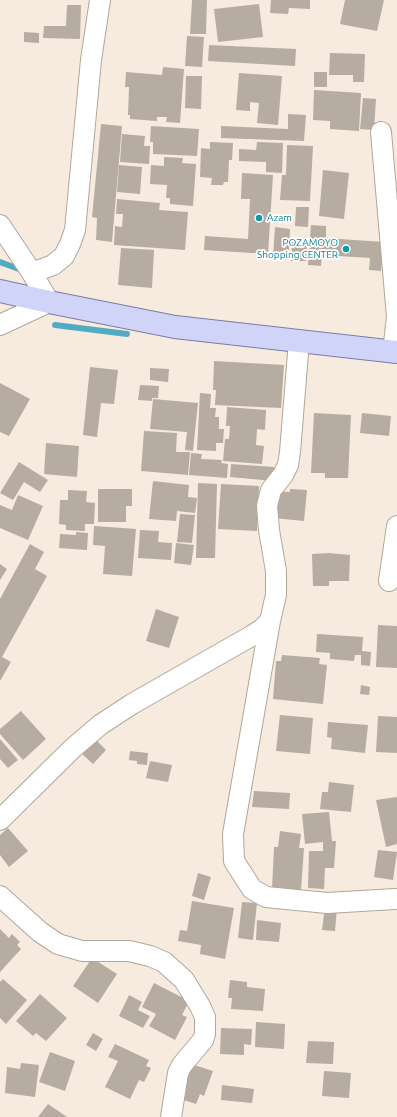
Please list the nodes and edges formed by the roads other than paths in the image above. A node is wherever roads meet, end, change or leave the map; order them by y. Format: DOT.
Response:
graph roads {
  1 [pos="100,0"];
  2 [pos="381,132"];
  3 [pos="0,225"];
  4 [pos="32,273"];
  5 [pos="396,276"];
  6 [pos="0,291"];
  7 [pos="48,302"];
  8 [pos="0,325"];
  9 [pos="300,342"];
  10 [pos="395,352"];
  11 [pos="397,526"];
  12 [pos="389,581"];
  13 [pos="270,621"];
  14 [pos="0,820"];
  15 [pos="0,896"];
  16 [pos="395,899"];
  17 [pos="171,1117"];
  1 -- 4 [label="street"];
  2 -- 5 [label="street"];
  3 -- 4 [label="street"];
  4 -- 7 [label="street"];
  5 -- 10 [label="street"];
  6 -- 7 [label="main road"];
  7 -- 8 [label="street"];
  7 -- 9 [label="main road"];
  9 -- 10 [label="main road"];
  9 -- 13 [label="street"];
  11 -- 12 [label="street"];
  13 -- 14 [label="street"];
  13 -- 16 [label="street"];
  15 -- 17 [label="street"];
}
